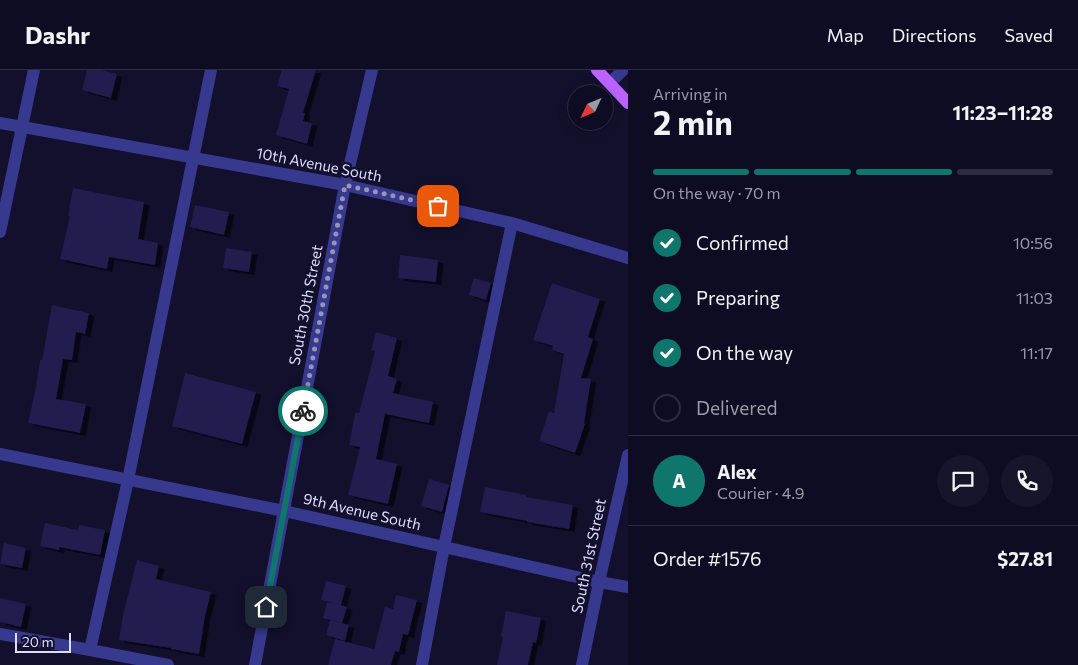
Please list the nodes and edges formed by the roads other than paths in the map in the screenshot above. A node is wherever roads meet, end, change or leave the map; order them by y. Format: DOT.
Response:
graph roads {
  1 [pos="34,70"];
  2 [pos="211,70"];
  3 [pos="372,70"];
  4 [pos="597,70"];
  5 [pos="623,70"];
  6 [pos="610,83"];
  7 [pos="628,102"];
  8 [pos="0,123"];
  9 [pos="22,128"];
  10 [pos="193,158"];
  11 [pos="345,185"];
  12 [pos="512,223"];
  13 [pos="0,232"];
  14 [pos="628,258"];
  15 [pos="0,454"];
  16 [pos="628,455"];
  17 [pos="128,480"];
  18 [pos="284,511"];
  19 [pos="444,547"];
  20 [pos="599,582"];
  21 [pos="628,587"];
  22 [pos="0,634"];
  23 [pos="90,650"];
  24 [pos="168,665"];
  25 [pos="255,665"];
  26 [pos="422,665"];
  27 [pos="582,665"];
  1 -- 9 [label="street"];
  2 -- 10 [label="street"];
  3 -- 11 [label="street, South 30th Street"];
  4 -- 6 [label="main road"];
  5 -- 6 [label="street"];
  6 -- 7 [label="main road"];
  8 -- 9 [label="street, 10th Avenue South"];
  9 -- 10 [label="street, 10th Avenue South"];
  9 -- 13 [label="street"];
  10 -- 11 [label="street, 10th Avenue South"];
  10 -- 17 [label="street"];
  11 -- 12 [label="street, 10th Avenue South"];
  11 -- 18 [label="street, South 30th Street"];
  12 -- 14 [label="street, 10th Avenue South"];
  12 -- 19 [label="street"];
  15 -- 17 [label="street, 9th Avenue South"];
  16 -- 20 [label="street, South 31st Street"];
  17 -- 18 [label="street, 9th Avenue South"];
  17 -- 23 [label="street"];
  18 -- 19 [label="street, 9th Avenue South"];
  18 -- 25 [label="street, South 30th Street"];
  19 -- 20 [label="street, 9th Avenue South"];
  19 -- 26 [label="street"];
  20 -- 21 [label="street, 9th Avenue South"];
  20 -- 27 [label="street, South 31st Street"];
  22 -- 23 [label="street"];
  23 -- 24 [label="street"];
}
